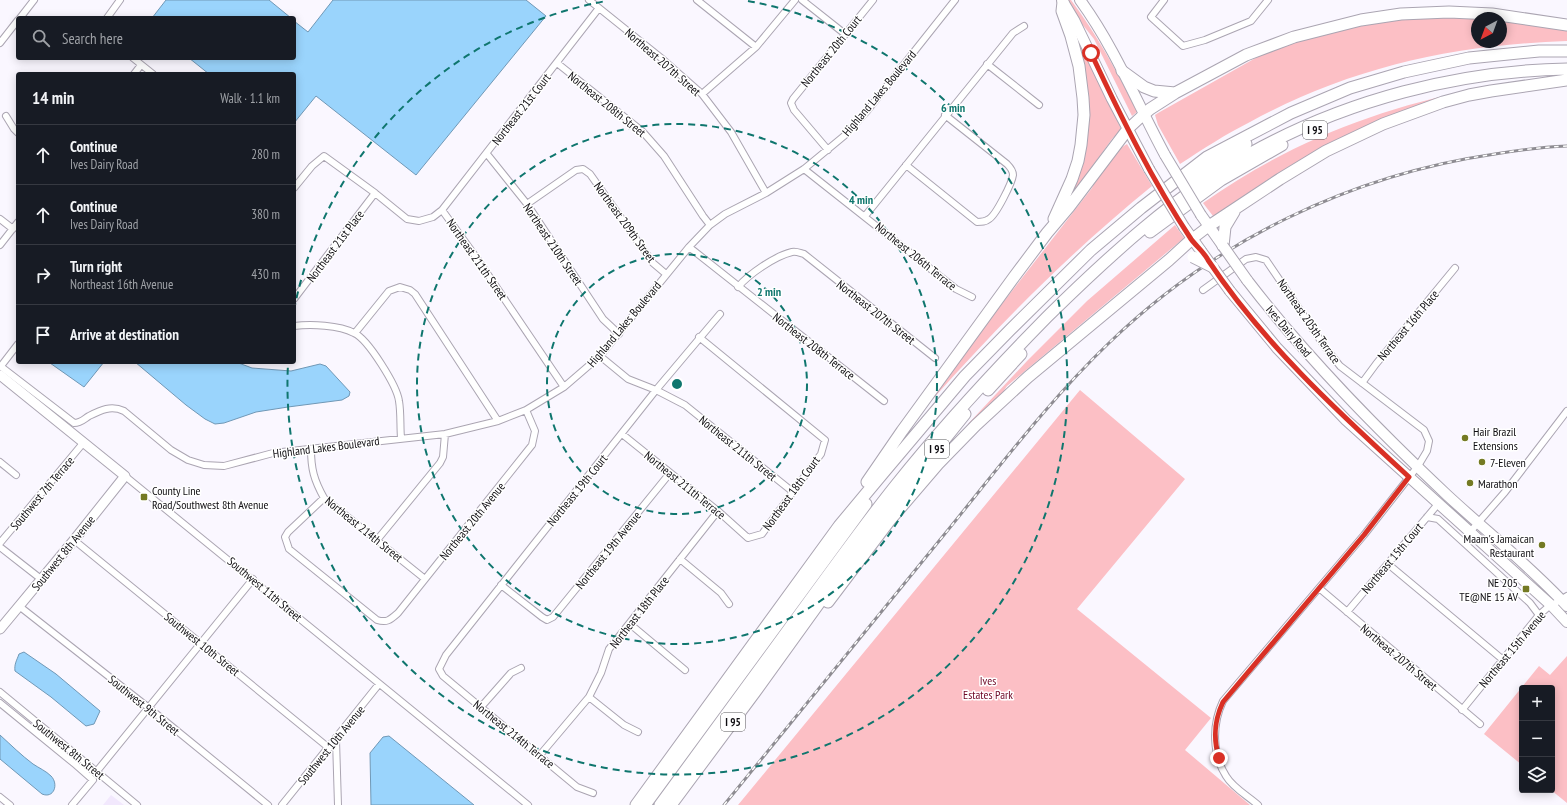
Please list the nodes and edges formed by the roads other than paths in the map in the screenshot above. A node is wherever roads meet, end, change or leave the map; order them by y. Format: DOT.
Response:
graph roads {
  1 [pos="34,0"];
  2 [pos="120,0"];
  3 [pos="589,0"];
  4 [pos="697,0"];
  5 [pos="794,0"];
  6 [pos="802,0"];
  7 [pos="873,0"];
  8 [pos="955,0"];
  9 [pos="1080,0"];
  10 [pos="1164,0"];
  11 [pos="1268,0"];
  12 [pos="1063,1"];
  13 [pos="599,8"];
  14 [pos="22,16"];
  15 [pos="108,16"];
  16 [pos="16,23"];
  17 [pos="1567,25"];
  18 [pos="1024,26"];
  19 [pos="845,34"];
  20 [pos="0,43"];
  21 [pos="756,47"];
  22 [pos="1567,51"];
  23 [pos="1567,57"];
  24 [pos="136,60"];
  25 [pos="557,63"];
  26 [pos="141,64"];
  27 [pos="987,64"];
  28 [pos="1567,69"];
  29 [pos="1122,71"];
  30 [pos="135,72"];
  31 [pos="151,72"];
  32 [pos="1567,75"];
  33 [pos="1567,80"];
  34 [pos="1175,93"];
  35 [pos="702,94"];
  36 [pos="1039,106"];
  37 [pos="946,115"];
  38 [pos="1144,115"];
  39 [pos="6,116"];
  40 [pos="1128,129"];
  41 [pos="16,131"];
  42 [pos="828,150"];
  43 [pos="486,154"];
  44 [pos="906,166"];
  45 [pos="804,169"];
  46 [pos="296,186"];
  47 [pos="375,193"];
  48 [pos="766,193"];
  49 [pos="526,204"];
  50 [pos="1237,208"];
  51 [pos="442,210"];
  52 [pos="865,216"];
  53 [pos="0,219"];
  54 [pos="16,225"];
  55 [pos="710,225"];
  56 [pos="1209,226"];
  57 [pos="13,229"];
  58 [pos="1047,233"];
  59 [pos="1192,239"];
  60 [pos="1222,239"];
  61 [pos="0,245"];
  62 [pos="689,247"];
  63 [pos="1197,254"];
  64 [pos="1169,260"];
  65 [pos="1213,267"];
  66 [pos="1455,268"];
  67 [pos="666,274"];
  68 [pos="738,287"];
  69 [pos="1203,290"];
  70 [pos="296,296"];
  71 [pos="972,297"];
  72 [pos="720,314"];
  73 [pos="296,326"];
  74 [pos="355,333"];
  75 [pos="618,334"];
  76 [pos="699,337"];
  77 [pos="16,347"];
  78 [pos="600,356"];
  79 [pos="935,358"];
  80 [pos="0,369"];
  81 [pos="1362,383"];
  82 [pos="564,387"];
  83 [pos="656,390"];
  84 [pos="884,401"];
  85 [pos="526,410"];
  86 [pos="1567,411"];
  87 [pos="498,421"];
  88 [pos="444,434"];
  89 [pos="622,434"];
  90 [pos="400,438"];
  91 [pos="84,442"];
  92 [pos="311,449"];
  93 [pos="0,462"];
  94 [pos="1418,466"];
  95 [pos="670,473"];
  96 [pos="16,475"];
  97 [pos="125,476"];
  98 [pos="1409,477"];
  99 [pos="793,492"];
  100 [pos="324,498"];
  101 [pos="1438,504"];
  102 [pos="718,511"];
  103 [pos="1427,517"];
  104 [pos="1478,523"];
  105 [pos="839,526"];
  106 [pos="1470,532"];
  107 [pos="748,538"];
  108 [pos="74,540"];
  109 [pos="377,540"];
  110 [pos="0,543"];
  111 [pos="0,547"];
  112 [pos="680,559"];
  113 [pos="1388,564"];
  114 [pos="41,579"];
  115 [pos="253,579"];
  116 [pos="425,579"];
  117 [pos="501,585"];
  118 [pos="1319,588"];
  119 [pos="1565,601"];
  120 [pos="729,604"];
  121 [pos="19,606"];
  122 [pos="1552,606"];
  123 [pos="1347,612"];
  124 [pos="1539,615"];
  125 [pos="1567,622"];
  126 [pos="630,624"];
  127 [pos="0,629"];
  128 [pos="793,639"];
  129 [pos="201,643"];
  130 [pos="1502,659"];
  131 [pos="521,668"];
  132 [pos="439,669"];
  133 [pos="685,670"];
  134 [pos="379,684"];
  135 [pos="0,692"];
  136 [pos="589,697"];
  137 [pos="0,703"];
  138 [pos="481,707"];
  139 [pos="149,708"];
  140 [pos="1462,710"];
  141 [pos="1480,724"];
  142 [pos="638,732"];
  143 [pos="336,740"];
  144 [pos="329,748"];
  145 [pos="540,755"];
  146 [pos="97,771"];
  147 [pos="593,793"];
  148 [pos="0,797"];
  149 [pos="10,805"];
  150 [pos="72,805"];
  151 [pos="137,805"];
  152 [pos="268,805"];
  153 [pos="282,805"];
  154 [pos="338,805"];
  155 [pos="528,805"];
  156 [pos="636,805"];
  157 [pos="645,805"];
  158 [pos="660,805"];
  159 [pos="671,805"];
  160 [pos="1258,805"];
  1 -- 14 [label="street"];
  2 -- 15 [label="street"];
  3 -- 13 [label="street, Northeast 207th Street"];
  4 -- 21 [label="street"];
  5 -- 21 [label="street"];
  6 -- 19 [label="street"];
  7 -- 19 [label="street, Northeast 20th Court"];
  8 -- 42 [label="street, Highland Lakes Boulevard"];
  9 -- 29 [label="main road, Ives Dairy Road"];
  10 -- 11 [label="street"];
  12 -- 40 [label="main road"];
  12 -- 58 [label="highway"];
  13 -- 25 [label="street, Northeast 21st Court"];
  13 -- 35 [label="street, Northeast 207th Street"];
  16 -- 20 [label="street"];
  17 -- 34 [label="highway"];
  18 -- 27 [label="street"];
  19 -- 42 [label="street, Northeast 20th Court"];
  21 -- 35 [label="street"];
  22 -- 105 [label="highway, I 95"];
  23 -- 157 [label="highway"];
  24 -- 26 [label="street"];
  25 -- 43 [label="street, Northeast 21st Court"];
  25 -- 55 [label="street, Northeast 208th Street"];
  26 -- 30 [label="street"];
  26 -- 31 [label="street"];
  27 -- 36 [label="street"];
  27 -- 37 [label="street"];
  28 -- 158 [label="highway"];
  29 -- 34 [label="highway"];
  29 -- 38 [label="main road, Ives Dairy Road"];
  32 -- 128 [label="highway, I 95"];
  33 -- 50 [label="highway"];
  34 -- 38 [label="highway"];
  35 -- 48 [label="street, Northeast 207th Street"];
  37 -- 44 [label="street"];
  37 -- 44 [label="street"];
  38 -- 40 [label="main road"];
  38 -- 56 [label="main road, Ives Dairy Road, bridge"];
  39 -- 41 [label="street"];
  40 -- 58 [label="highway"];
  40 -- 59 [label="main road, bridge"];
  42 -- 45 [label="street, Highland Lakes Boulevard"];
  43 -- 49 [label="street, Northeast 210th Street"];
  43 -- 51 [label="street, Northeast 21st Court"];
  44 -- 52 [label="street"];
  45 -- 48 [label="street, Highland Lakes Boulevard"];
  45 -- 52 [label="street, Northeast 206th Terrace"];
  46 -- 47 [label="street, Northeast 211th Street"];
  47 -- 51 [label="street, Northeast 211th Street"];
  47 -- 70 [label="street, Northeast 21st Place"];
  48 -- 55 [label="street, Highland Lakes Boulevard"];
  49 -- 67 [label="street, Northeast 209th Street"];
  49 -- 75 [label="street, Northeast 210th Street"];
  50 -- 56 [label="highway"];
  50 -- 60 [label="highway"];
  51 -- 82 [label="street, Northeast 211th Street"];
  52 -- 71 [label="street, Northeast 206th Terrace"];
  53 -- 57 [label="street"];
  54 -- 57 [label="street"];
  55 -- 62 [label="street, Highland Lakes Boulevard"];
  56 -- 59 [label="main road"];
  56 -- 60 [label="main road, Ives Dairy Road"];
  57 -- 61 [label="street"];
  58 -- 105 [label="highway"];
  59 -- 63 [label="main road"];
  59 -- 64 [label="highway"];
  60 -- 94 [label="main road, Ives Dairy Road, bridge"];
  62 -- 67 [label="street, Highland Lakes Boulevard"];
  62 -- 68 [label="street, Northeast 208th Terrace"];
  63 -- 64 [label="highway"];
  63 -- 65 [label="highway, bridge"];
  64 -- 128 [label="highway"];
  65 -- 98 [label="main road, Ives Dairy Road, bridge"];
  66 -- 81 [label="street, Northeast 16th Place"];
  67 -- 75 [label="street, Highland Lakes Boulevard"];
  68 -- 79 [label="street, Northeast 207th Street"];
  68 -- 84 [label="street, Northeast 208th Terrace"];
  69 -- 81 [label="street, Northeast 205th Terrace"];
  72 -- 76 [label="street, Northeast 19th Court"];
  73 -- 74 [label="street"];
  74 -- 87 [label="street"];
  74 -- 90 [label="street"];
  75 -- 78 [label="street, Highland Lakes Boulevard"];
  76 -- 83 [label="street, Northeast 19th Court"];
  76 -- 99 [label="street, Northeast 18th Court"];
  77 -- 80 [label="street"];
  78 -- 82 [label="street, Highland Lakes Boulevard"];
  78 -- 83 [label="street, Northeast 211th Street"];
  80 -- 91 [label="street, Southwest 11th Street"];
  80 -- 92 [label="street, Highland Lakes Boulevard"];
  81 -- 94 [label="street, Northeast 205th Terrace"];
  82 -- 85 [label="street, Highland Lakes Boulevard"];
  83 -- 89 [label="street, Northeast 19th Court"];
  83 -- 99 [label="street, Northeast 211th Street"];
  85 -- 87 [label="street, Highland Lakes Boulevard"];
  85 -- 116 [label="street, Northeast 20th Avenue"];
  86 -- 104 [label="street"];
  87 -- 88 [label="street, Highland Lakes Boulevard"];
  88 -- 90 [label="street, Highland Lakes Boulevard"];
  88 -- 109 [label="street"];
  89 -- 95 [label="street, Northeast 211th Terrace"];
  89 -- 117 [label="street, Northeast 19th Court"];
  90 -- 92 [label="street, Highland Lakes Boulevard"];
  91 -- 97 [label="street, Southwest 11th Street"];
  91 -- 110 [label="street, Southwest 7th Terrace"];
  92 -- 100 [label="street, Northeast 214th Street"];
  93 -- 96 [label="street"];
  94 -- 98 [label="street, Northeast 205th Terrace"];
  94 -- 104 [label="main road, Ives Dairy Road"];
  95 -- 102 [label="street, Northeast 211th Terrace"];
  95 -- 117 [label="street, Northeast 19th Avenue"];
  97 -- 108 [label="street, Southwest 8th Avenue"];
  97 -- 115 [label="street, Southwest 11th Street"];
  98 -- 101 [label="main road, Ives Dairy Road"];
  98 -- 118 [label="street, Northeast 205th Terrace"];
  99 -- 107 [label="street, Northeast 18th Court"];
  100 -- 109 [label="street, Northeast 214th Street"];
  100 -- 116 [label="street, Northeast 20th Avenue"];
  101 -- 103 [label="street, Northeast 15th Court"];
  101 -- 106 [label="main road, Ives Dairy Road"];
  102 -- 107 [label="street, Northeast 211th Terrace"];
  102 -- 112 [label="street, Northeast 18th Place"];
  103 -- 113 [label="street, Northeast 15th Court"];
  103 -- 124 [label="street"];
  104 -- 106 [label="street"];
  104 -- 119 [label="main road, Ives Dairy Road"];
  105 -- 156 [label="highway, I 95"];
  106 -- 122 [label="main road, Ives Dairy Road"];
  108 -- 114 [label="street, Southwest 8th Avenue"];
  108 -- 129 [label="street, Southwest 10th Street"];
  109 -- 116 [label="street, Northeast 214th Street"];
  111 -- 114 [label="street"];
  112 -- 120 [label="street"];
  112 -- 126 [label="street, Northeast 18th Place"];
  113 -- 123 [label="street, Northeast 15th Court"];
  113 -- 130 [label="street"];
  114 -- 121 [label="street, Southwest 8th Avenue"];
  115 -- 129 [label="street"];
  115 -- 134 [label="street, Southwest 11th Street"];
  117 -- 132 [label="street, Northeast 19th Court"];
  118 -- 123 [label="street, Northeast 207th Street"];
  118 -- 160 [label="street, Northeast 205th Terrace"];
  119 -- 122 [label="street, Northeast 15th Avenue"];
  121 -- 127 [label="street, Southwest 8th Avenue"];
  121 -- 139 [label="street, Southwest 9th Street"];
  122 -- 124 [label="street, Northeast 15th Avenue"];
  122 -- 125 [label="main road, Ives Dairy Road"];
  123 -- 140 [label="street, Northeast 207th Street"];
  124 -- 130 [label="street, Northeast 15th Avenue"];
  126 -- 133 [label="street"];
  126 -- 136 [label="street, Northeast 18th Place"];
  128 -- 159 [label="highway, I 95"];
  129 -- 139 [label="street"];
  129 -- 144 [label="street, Southwest 10th Street"];
  130 -- 140 [label="street, Northeast 15th Avenue"];
  131 -- 138 [label="street"];
  132 -- 138 [label="street, Northeast 214th Terrace"];
  134 -- 143 [label="street, Southwest 10th Avenue"];
  134 -- 155 [label="street, Southwest 11th Street"];
  135 -- 146 [label="street, Southwest 8th Street"];
  136 -- 142 [label="street"];
  136 -- 145 [label="street, Northeast 18th Place"];
  137 -- 150 [label="street"];
  138 -- 145 [label="street, Northeast 214th Terrace"];
  139 -- 146 [label="street"];
  139 -- 152 [label="street, Southwest 9th Street"];
  140 -- 141 [label="street, Northeast 207th Street"];
  143 -- 144 [label="street, Southwest 10th Avenue"];
  143 -- 154 [label="street"];
  144 -- 153 [label="street, Southwest 10th Avenue"];
  145 -- 147 [label="street, Northeast 214th Terrace"];
  146 -- 151 [label="street, Southwest 8th Street"];
  148 -- 149 [label="street"];
}
